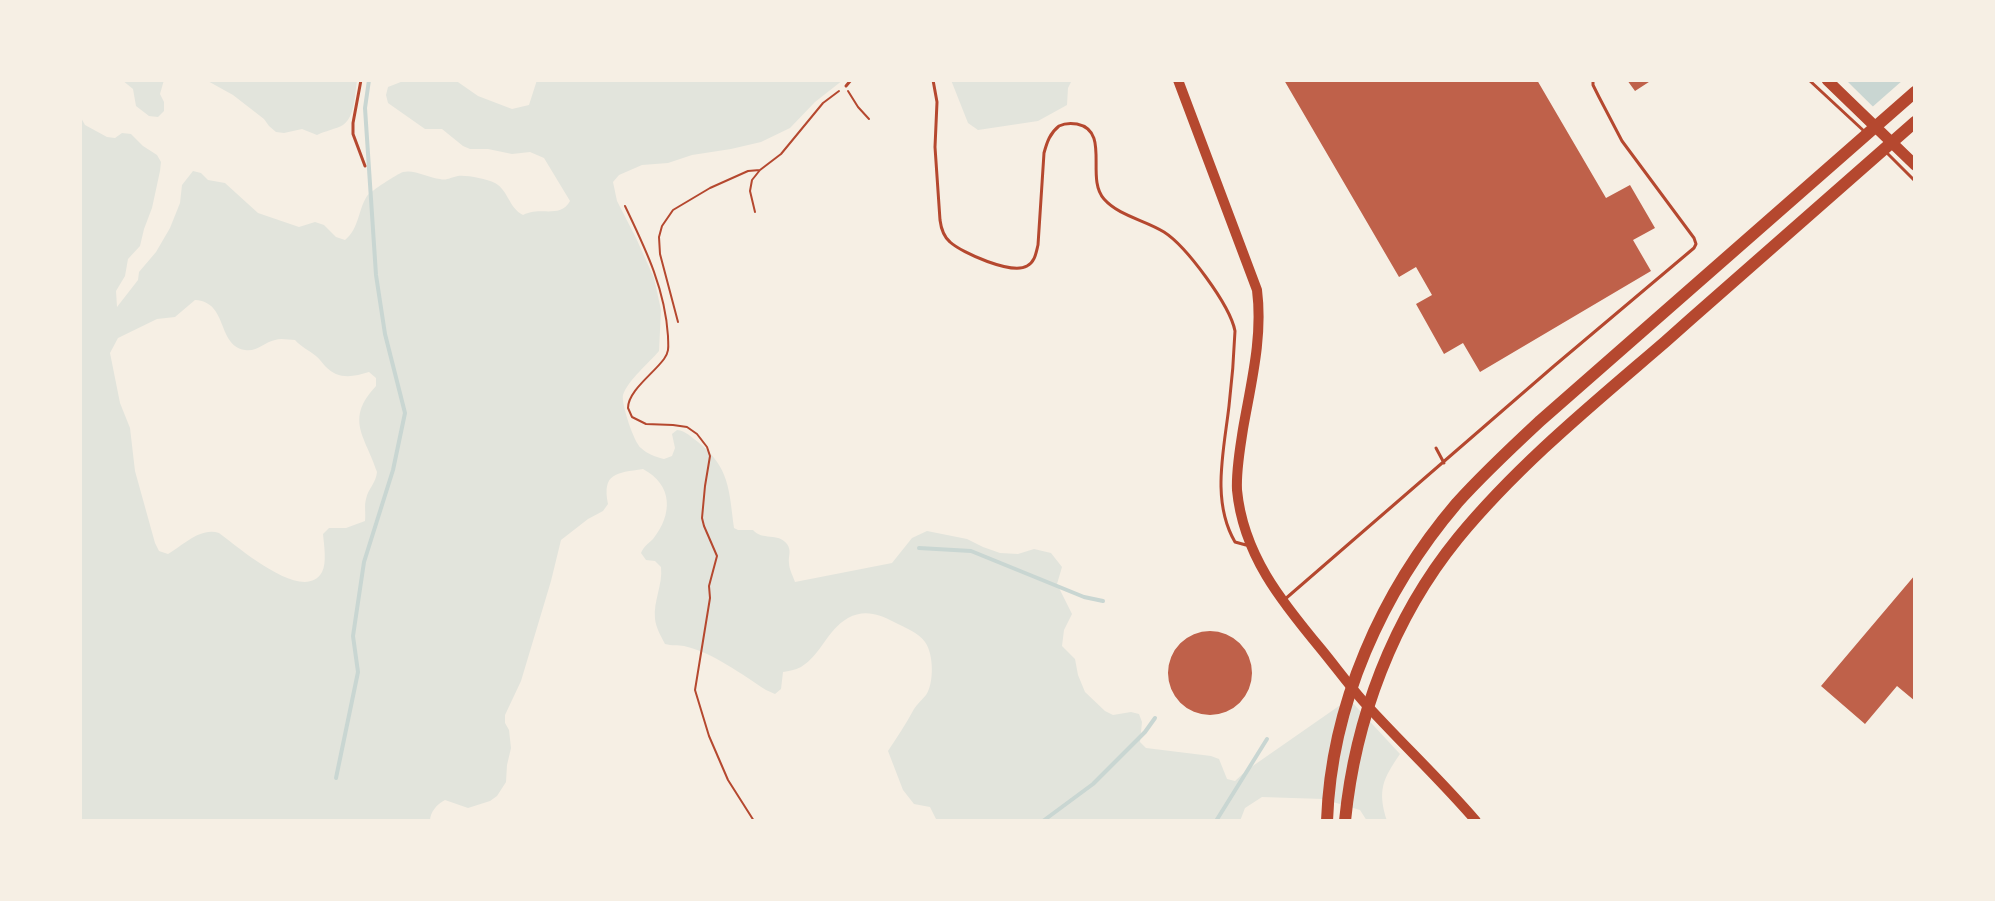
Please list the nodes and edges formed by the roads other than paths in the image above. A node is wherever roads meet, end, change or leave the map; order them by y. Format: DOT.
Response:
graph roads {
  1 [pos="361,80"];
  2 [pos="851,80"];
  3 [pos="933,80"];
  4 [pos="1178,80"];
  5 [pos="1593,80"];
  6 [pos="1809,80"];
  7 [pos="1827,80"];
  8 [pos="846,86"];
  9 [pos="1915,92"];
  10 [pos="1915,122"];
  11 [pos="1866,133"];
  12 [pos="1877,144"];
  13 [pos="1915,165"];
  14 [pos="365,166"];
  15 [pos="1915,181"];
  16 [pos="1436,448"];
  17 [pos="1444,463"];
  18 [pos="1250,546"];
  19 [pos="1282,601"];
  20 [pos="1327,821"];
  21 [pos="1345,821"];
  22 [pos="1476,821"];
  1 -- 14 [label="lane"];
  2 -- 8 [label="lane"];
  3 -- 18 [label="lane"];
  4 -- 18 [label="main road"];
  5 -- 17 [label="lane"];
  6 -- 11 [label="lane"];
  7 -- 13 [label="main road"];
  9 -- 20 [label="highway"];
  10 -- 21 [label="highway"];
  12 -- 15 [label="lane"];
  16 -- 17 [label="lane"];
  17 -- 19 [label="lane"];
  18 -- 19 [label="main road"];
  19 -- 22 [label="main road"];
}
